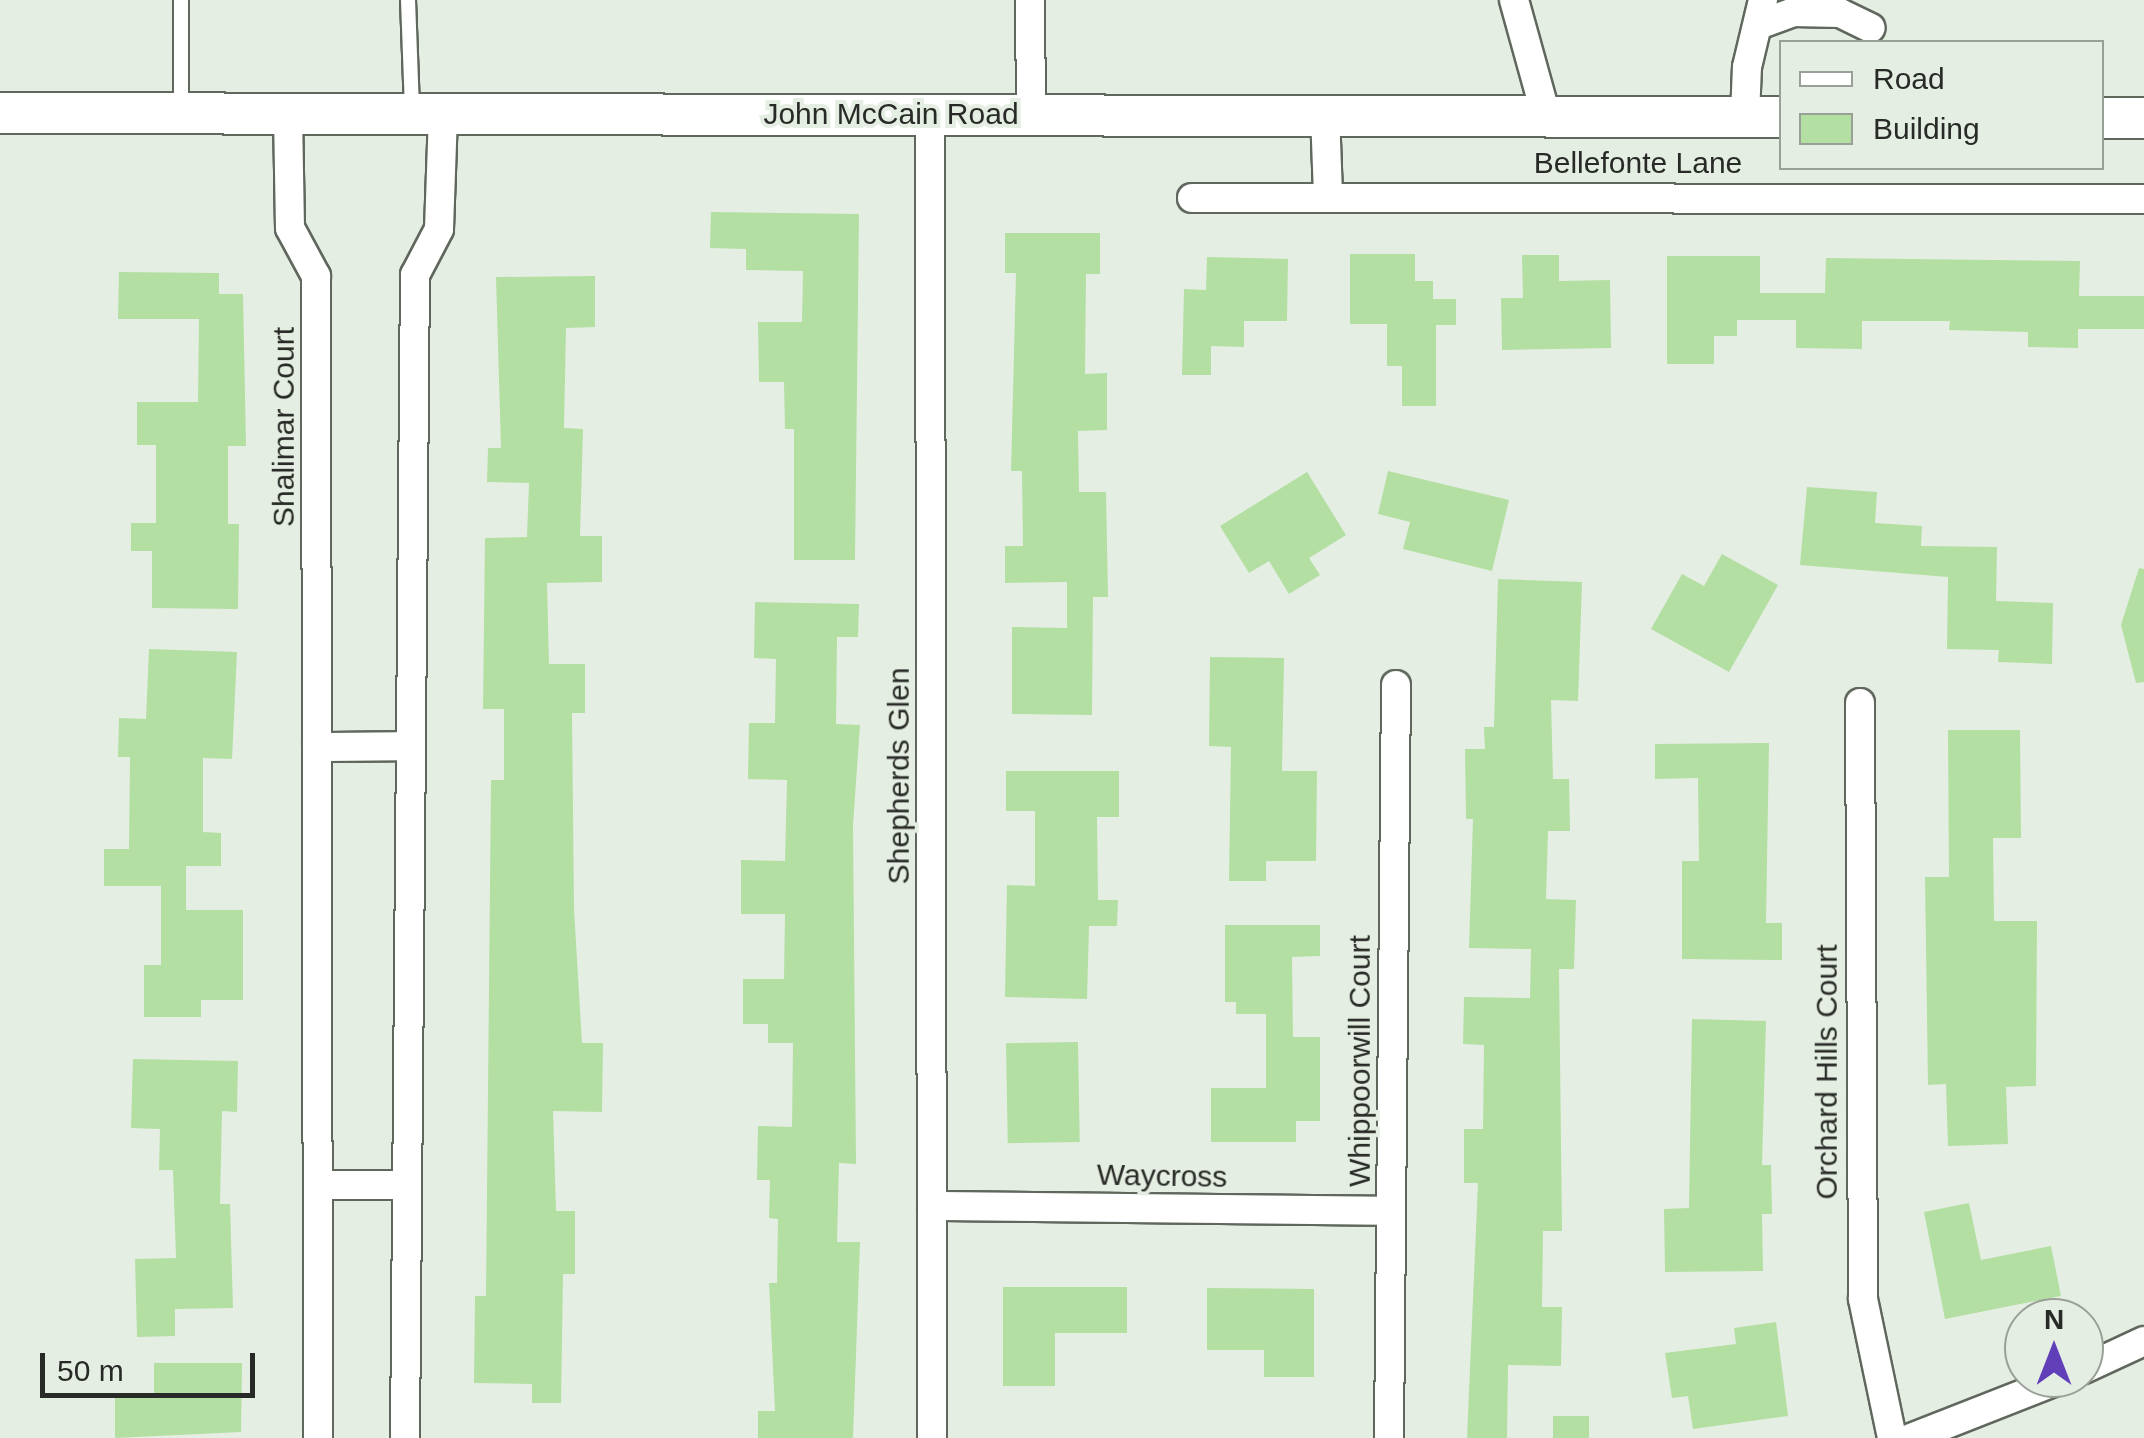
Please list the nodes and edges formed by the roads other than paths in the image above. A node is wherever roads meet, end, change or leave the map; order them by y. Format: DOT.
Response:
graph roads {
  1 [pos="181,0"];
  2 [pos="408,0"];
  3 [pos="1030,0"];
  4 [pos="1514,0"];
  5 [pos="1760,12"];
  6 [pos="1871,23"];
  7 [pos="0,113"];
  8 [pos="181,114"];
  9 [pos="288,114"];
  10 [pos="427,114"];
  11 [pos="930,114"];
  12 [pos="1031,114"];
  13 [pos="1325,114"];
  14 [pos="1546,115"];
  15 [pos="1763,116"];
  16 [pos="2104,118"];
  17 [pos="2144,118"];
  18 [pos="1328,194"];
  19 [pos="1192,198"];
  20 [pos="2144,199"];
  21 [pos="1396,685"];
  22 [pos="1860,703"];
  23 [pos="409,746"];
  24 [pos="317,748"];
  25 [pos="318,1185"];
  26 [pos="406,1185"];
  27 [pos="932,1206"];
  28 [pos="1391,1211"];
  29 [pos="2144,1340"];
  30 [pos="2104,1359"];
  31 [pos="2013,1398"];
  32 [pos="318,1438"];
  33 [pos="405,1438"];
  34 [pos="932,1438"];
  35 [pos="1389,1438"];
  36 [pos="1892,1438"];
  37 [pos="1911,1438"];
  1 -- 8 [label="lane"];
  2 -- 10 [label="lane"];
  3 -- 12 [label="street"];
  4 -- 14 [label="street"];
  5 -- 6 [label="street"];
  5 -- 15 [label="street"];
  7 -- 8 [label="main road, John McCain Road"];
  8 -- 9 [label="main road, John McCain Road"];
  9 -- 10 [label="main road, John McCain Road"];
  9 -- 24 [label="street, Shalimar Court"];
  10 -- 11 [label="main road, John McCain Road"];
  10 -- 23 [label="street"];
  11 -- 12 [label="main road, John McCain Road"];
  11 -- 27 [label="street, Shepherds Glen"];
  12 -- 13 [label="main road, John McCain Road"];
  13 -- 14 [label="main road, John McCain Road"];
  13 -- 18 [label="street"];
  14 -- 15 [label="main road, John McCain Road"];
  16 -- 17 [label="main road"];
  18 -- 19 [label="street, Bellefonte Lane"];
  18 -- 20 [label="street, Bellefonte Lane"];
  21 -- 28 [label="street, Whippoorwill Court"];
  22 -- 36 [label="street, Orchard Hills Court"];
  23 -- 24 [label="street"];
  23 -- 26 [label="street"];
  24 -- 25 [label="street, Shalimar Court"];
  25 -- 26 [label="street"];
  25 -- 32 [label="street, Shalimar Court"];
  26 -- 33 [label="street"];
  27 -- 28 [label="street, Waycross"];
  27 -- 34 [label="street, Shepherds Glen"];
  28 -- 35 [label="street, Whippoorwill Court"];
  29 -- 30 [label="street"];
  31 -- 37 [label="street"];
}
